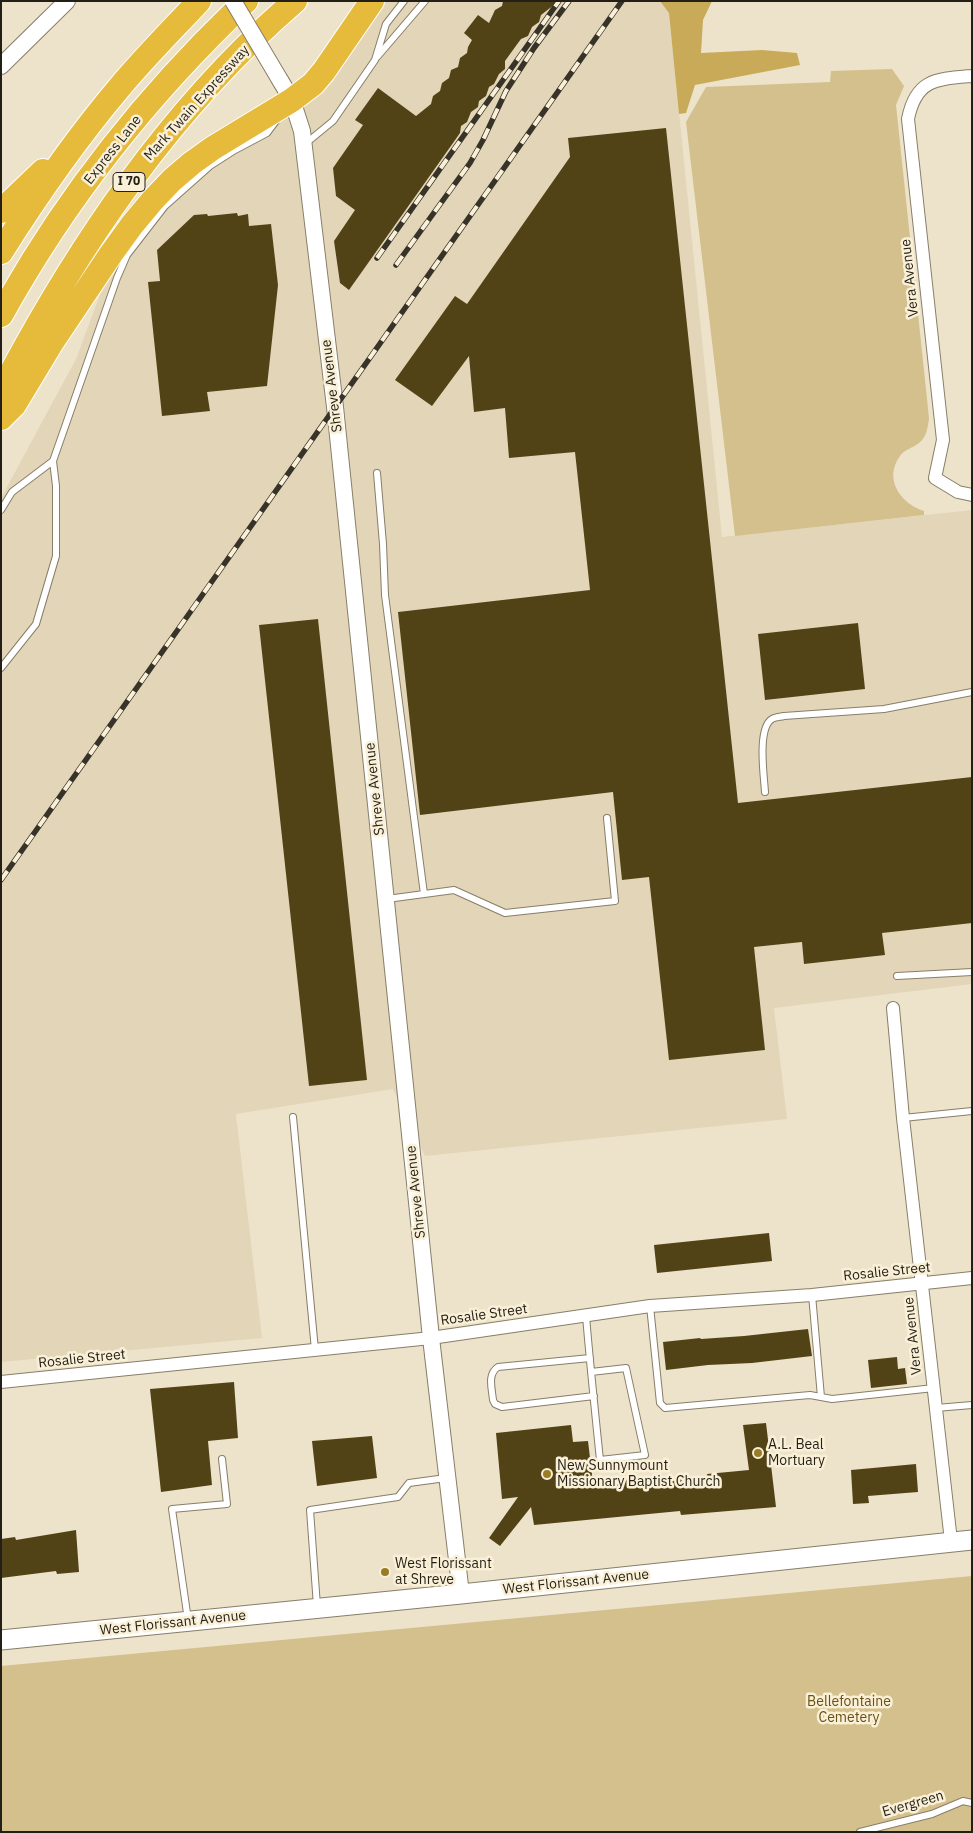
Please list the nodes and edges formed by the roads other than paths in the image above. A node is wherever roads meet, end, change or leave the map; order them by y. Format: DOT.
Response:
graph roads {
  1 [pos="66,1"];
  2 [pos="199,1"];
  3 [pos="234,1"];
  4 [pos="246,1"];
  5 [pos="295,1"];
  6 [pos="372,1"];
  7 [pos="404,1"];
  8 [pos="425,1"];
  9 [pos="375,60"];
  10 [pos="2,63"];
  11 [pos="972,76"];
  12 [pos="286,90"];
  13 [pos="85,130"];
  14 [pos="304,145"];
  15 [pos="1,211"];
  16 [pos="1,252"];
  17 [pos="1,315"];
  18 [pos="1,392"];
  19 [pos="1,418"];
  20 [pos="53,461"];
  21 [pos="377,473"];
  22 [pos="972,495"];
  23 [pos="1,510"];
  24 [pos="1,668"];
  25 [pos="972,692"];
  26 [pos="765,792"];
  27 [pos="607,818"];
  28 [pos="424,894"];
  29 [pos="386,900"];
  30 [pos="972,972"];
  31 [pos="897,976"];
  32 [pos="893,1008"];
  33 [pos="972,1112"];
  34 [pos="293,1117"];
  35 [pos="903,1118"];
  36 [pos="972,1278"];
  37 [pos="922,1283"];
  38 [pos="812,1295"];
  39 [pos="650,1306"];
  40 [pos="586,1316"];
  41 [pos="431,1338"];
  42 [pos="315,1350"];
  43 [pos="590,1358"];
  44 [pos="591,1372"];
  45 [pos="1,1382"];
  46 [pos="934,1388"];
  47 [pos="594,1396"];
  48 [pos="821,1397"];
  49 [pos="972,1405"];
  50 [pos="936,1408"];
  51 [pos="222,1459"];
  52 [pos="448,1478"];
  53 [pos="972,1540"];
  54 [pos="951,1542"];
  55 [pos="461,1594"];
  56 [pos="318,1609"];
  57 [pos="188,1622"];
  58 [pos="1,1640"];
  59 [pos="972,1803"];
  60 [pos="860,1832"];
  1 -- 10 [label="street"];
  2 -- 13 [label="highway"];
  3 -- 12 [label="street, Shreve Avenue, bridge"];
  4 -- 17 [label="highway, Express Lane"];
  5 -- 18 [label="highway, Mark Twain Expressway / I 70"];
  6 -- 12 [label="highway"];
  7 -- 9 [label="lane"];
  8 -- 9 [label="lane"];
  9 -- 14 [label="lane"];
  11 -- 22 [label="street, Vera Avenue"];
  12 -- 14 [label="street, Shreve Avenue"];
  12 -- 19 [label="highway"];
  12 -- 20 [label="lane"];
  13 -- 15 [label="highway"];
  13 -- 16 [label="highway"];
  14 -- 29 [label="street, Shreve Avenue"];
  20 -- 23 [label="lane"];
  20 -- 24 [label="lane"];
  21 -- 28 [label="lane"];
  25 -- 26 [label="lane"];
  27 -- 28 [label="lane"];
  28 -- 29 [label="lane"];
  29 -- 41 [label="street, Shreve Avenue"];
  30 -- 31 [label="lane"];
  32 -- 35 [label="street, Vera Avenue"];
  33 -- 35 [label="lane"];
  34 -- 42 [label="lane"];
  35 -- 37 [label="street, Vera Avenue"];
  36 -- 37 [label="street, Rosalie Street"];
  37 -- 38 [label="street, Rosalie Street"];
  37 -- 46 [label="street, Vera Avenue"];
  38 -- 39 [label="street, Rosalie Street"];
  38 -- 48 [label="lane"];
  39 -- 40 [label="street, Rosalie Street"];
  39 -- 48 [label="lane"];
  40 -- 41 [label="street, Rosalie Street"];
  40 -- 43 [label="lane"];
  41 -- 42 [label="street, Rosalie Street"];
  41 -- 52 [label="street, Shreve Avenue"];
  42 -- 45 [label="street, Rosalie Street"];
  43 -- 44 [label="lane"];
  43 -- 47 [label="lane"];
  44 -- 47 [label="lane"];
  44 -- 47 [label="lane"];
  46 -- 48 [label="lane"];
  46 -- 50 [label="street, Vera Avenue"];
  49 -- 50 [label="lane"];
  50 -- 54 [label="street, Vera Avenue"];
  51 -- 57 [label="lane"];
  52 -- 55 [label="street, Shreve Avenue"];
  52 -- 56 [label="lane"];
  53 -- 54 [label="main road, West Florissant Avenue"];
  54 -- 55 [label="main road, West Florissant Avenue"];
  55 -- 56 [label="main road, West Florissant Avenue"];
  56 -- 57 [label="main road, West Florissant Avenue"];
  57 -- 58 [label="main road, West Florissant Avenue"];
  59 -- 60 [label="lane, Evergreen"];
}
